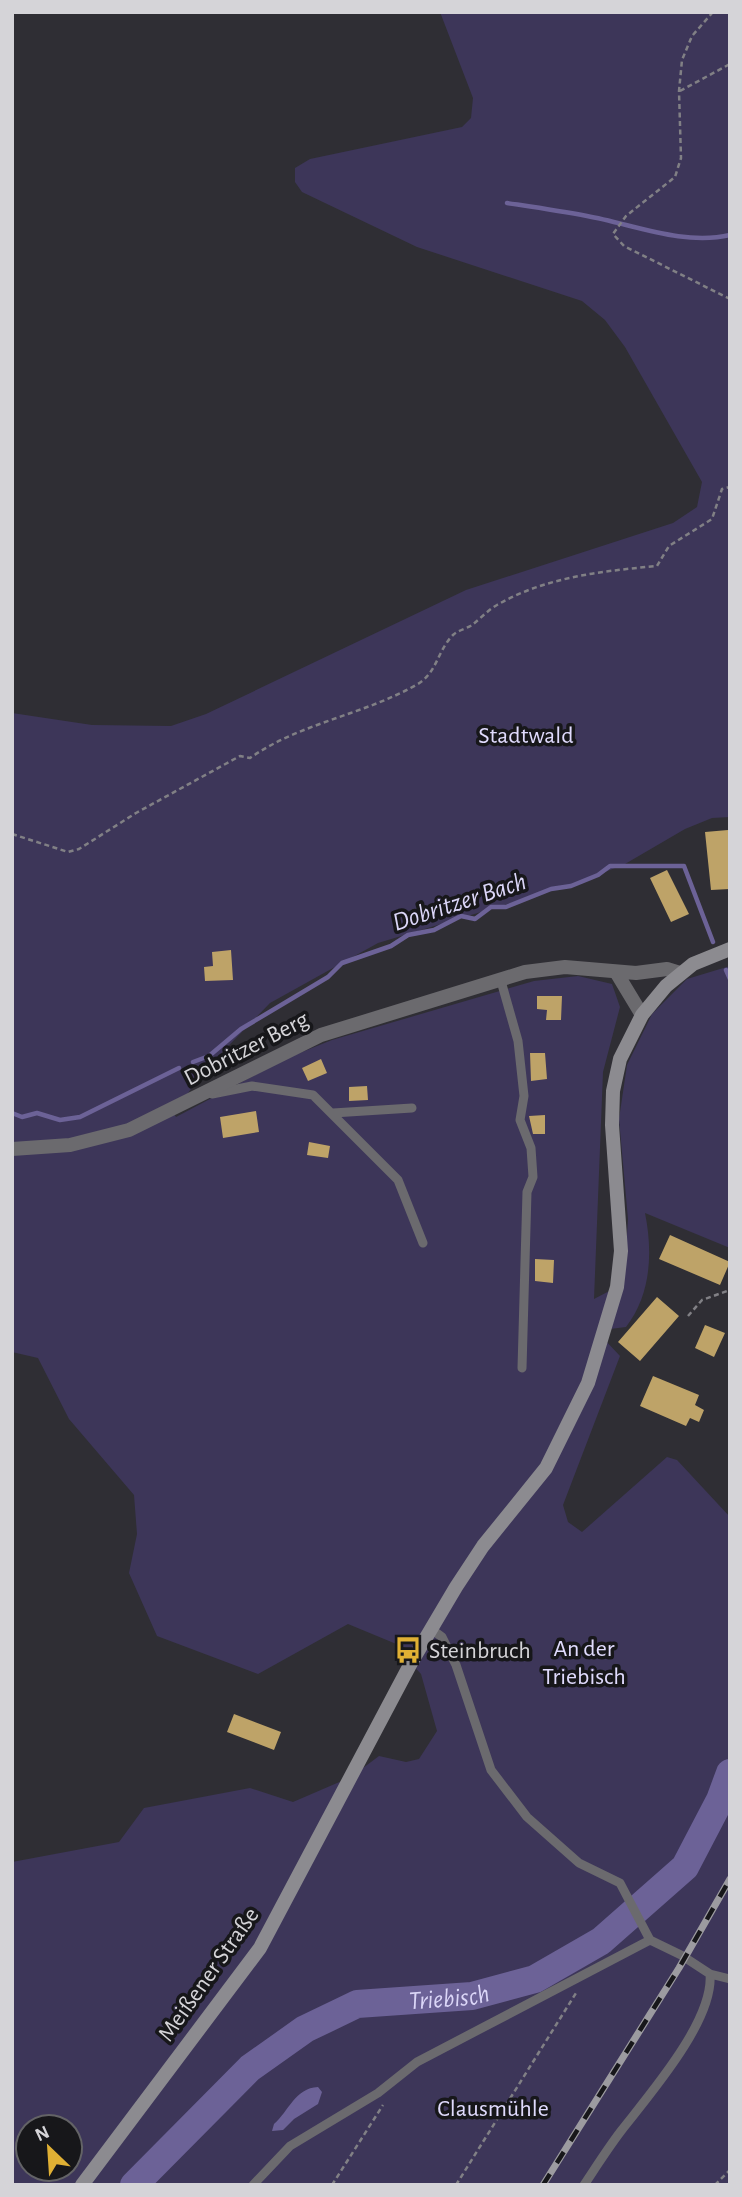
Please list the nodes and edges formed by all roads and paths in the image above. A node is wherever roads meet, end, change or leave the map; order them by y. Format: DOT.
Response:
graph roads {
  1 [pos="713,12"];
  2 [pos="730,64"];
  3 [pos="679,92"];
  4 [pos="730,299"];
  5 [pos="730,487"];
  6 [pos="12,834"];
  7 [pos="730,949"];
  8 [pos="616,972"];
  9 [pos="680,973"];
  10 [pos="501,981"];
  11 [pos="642,1015"];
  12 [pos="200,1096"];
  13 [pos="412,1108"];
  14 [pos="333,1113"];
  15 [pos="12,1149"];
  16 [pos="422,1243"];
  17 [pos="729,1290"];
  18 [pos="688,1316"];
  19 [pos="522,1368"];
  20 [pos="431,1629"];
  21 [pos="650,1940"];
  22 [pos="590,1973"];
  23 [pos="710,1974"];
  24 [pos="730,1979"];
  25 [pos="387,2087"];
  26 [pos="730,2170"];
  27 [pos="82,2185"];
  28 [pos="253,2185"];
  29 [pos="332,2185"];
  30 [pos="456,2185"];
  31 [pos="584,2185"];
  32 [pos="715,2185"];
  1 -- 3 [label="path"];
  2 -- 3 [label="path"];
  3 -- 4 [label="path"];
  5 -- 6 [label="path"];
  7 -- 9 [label="main road"];
  8 -- 9 [label="street, Dobritzer Berg"];
  8 -- 10 [label="street, Dobritzer Berg"];
  8 -- 11 [label="street"];
  9 -- 11 [label="main road, Meißener Straße"];
  10 -- 12 [label="street, Dobritzer Berg"];
  10 -- 19 [label="lane"];
  11 -- 20 [label="main road, Meißener Straße"];
  12 -- 14 [label="lane"];
  12 -- 15 [label="street, Dobritzer Berg"];
  13 -- 14 [label="lane"];
  14 -- 16 [label="lane"];
  17 -- 18 [label="path"];
  20 -- 21 [label="lane"];
  20 -- 27 [label="main road, Meißener Straße"];
  21 -- 22 [label="lane"];
  21 -- 23 [label="lane"];
  22 -- 25 [label="lane"];
  22 -- 30 [label="path"];
  23 -- 24 [label="lane"];
  23 -- 31 [label="lane"];
  25 -- 28 [label="lane"];
  25 -- 29 [label="path"];
  26 -- 32 [label="path"];
}
